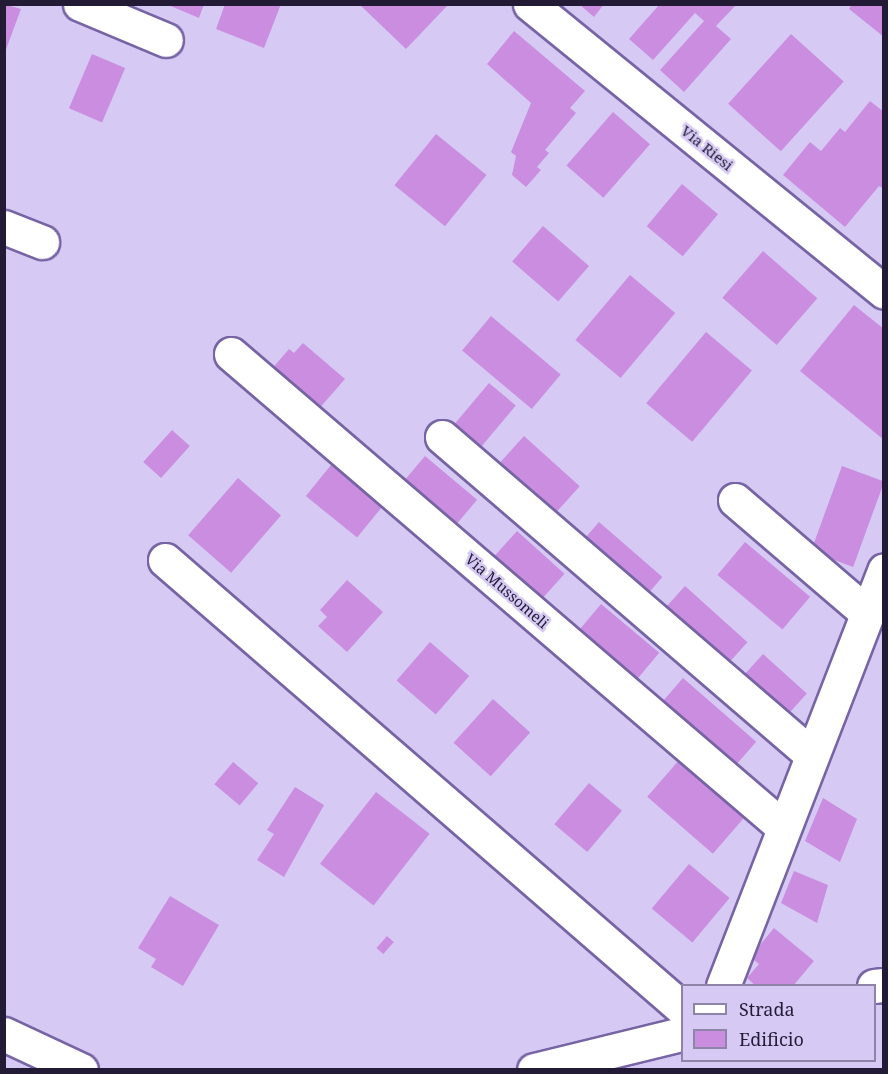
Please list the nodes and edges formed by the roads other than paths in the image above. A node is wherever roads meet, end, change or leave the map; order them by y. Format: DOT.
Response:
graph roads {
  1 [pos="80,4"];
  2 [pos="530,4"];
  3 [pos="166,40"];
  4 [pos="4,227"];
  5 [pos="42,242"];
  6 [pos="884,292"];
  7 [pos="231,354"];
  8 [pos="442,437"];
  9 [pos="735,500"];
  10 [pos="165,560"];
  11 [pos="884,570"];
  12 [pos="867,613"];
  13 [pos="812,754"];
  14 [pos="784,828"];
  15 [pos="724,984"];
  16 [pos="681,1007"];
  17 [pos="4,1034"];
  18 [pos="681,1035"];
  19 [pos="81,1070"];
  20 [pos="534,1070"];
  1 -- 3 [label="street"];
  2 -- 6 [label="street, Via Riesi"];
  4 -- 5 [label="street"];
  7 -- 14 [label="street, Via Mussomeli"];
  8 -- 13 [label="street"];
  9 -- 12 [label="street"];
  10 -- 16 [label="street"];
  11 -- 12 [label="street"];
  12 -- 13 [label="street"];
  13 -- 14 [label="street"];
  14 -- 15 [label="street"];
  17 -- 19 [label="street"];
  18 -- 20 [label="street"];
}
